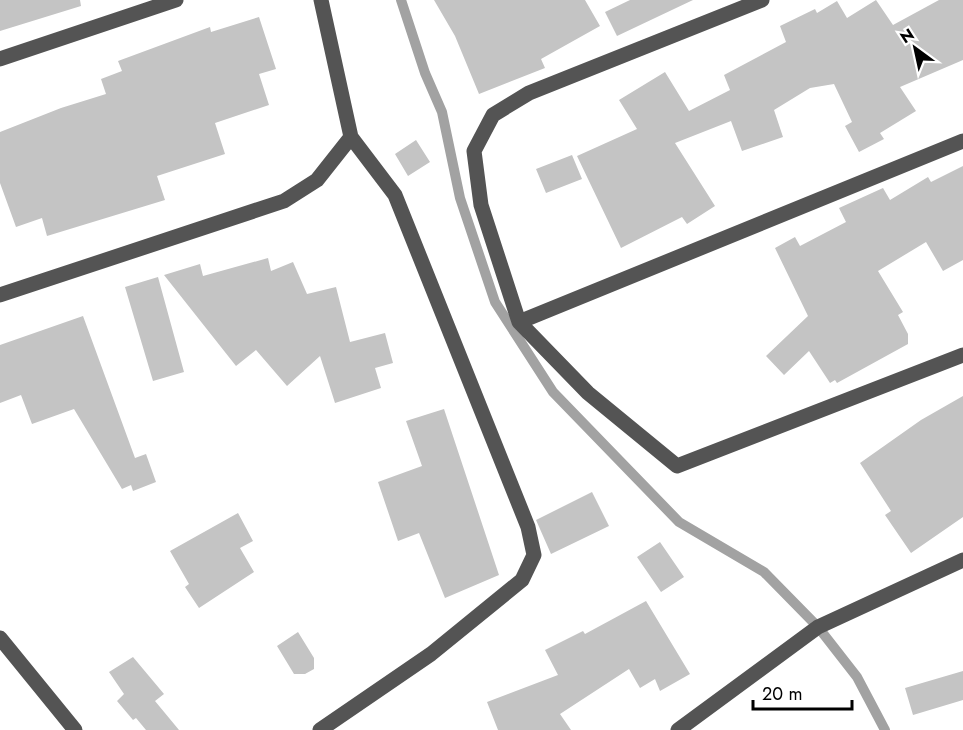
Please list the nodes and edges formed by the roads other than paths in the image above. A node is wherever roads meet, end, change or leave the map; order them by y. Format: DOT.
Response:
graph roads {
  1 [pos="176,0"];
  2 [pos="321,0"];
  3 [pos="762,0"];
  4 [pos="0,59"];
  5 [pos="351,137"];
  6 [pos="963,141"];
  7 [pos="0,296"];
  8 [pos="519,322"];
  9 [pos="963,355"];
  10 [pos="963,560"];
  11 [pos="0,638"];
  12 [pos="75,730"];
  13 [pos="320,730"];
  14 [pos="678,730"];
  1 -- 4 [label="street"];
  2 -- 5 [label="street"];
  3 -- 8 [label="street"];
  5 -- 7 [label="street"];
  5 -- 13 [label="street"];
  6 -- 8 [label="street"];
  8 -- 9 [label="street"];
  10 -- 14 [label="street"];
  11 -- 12 [label="street"];
}
